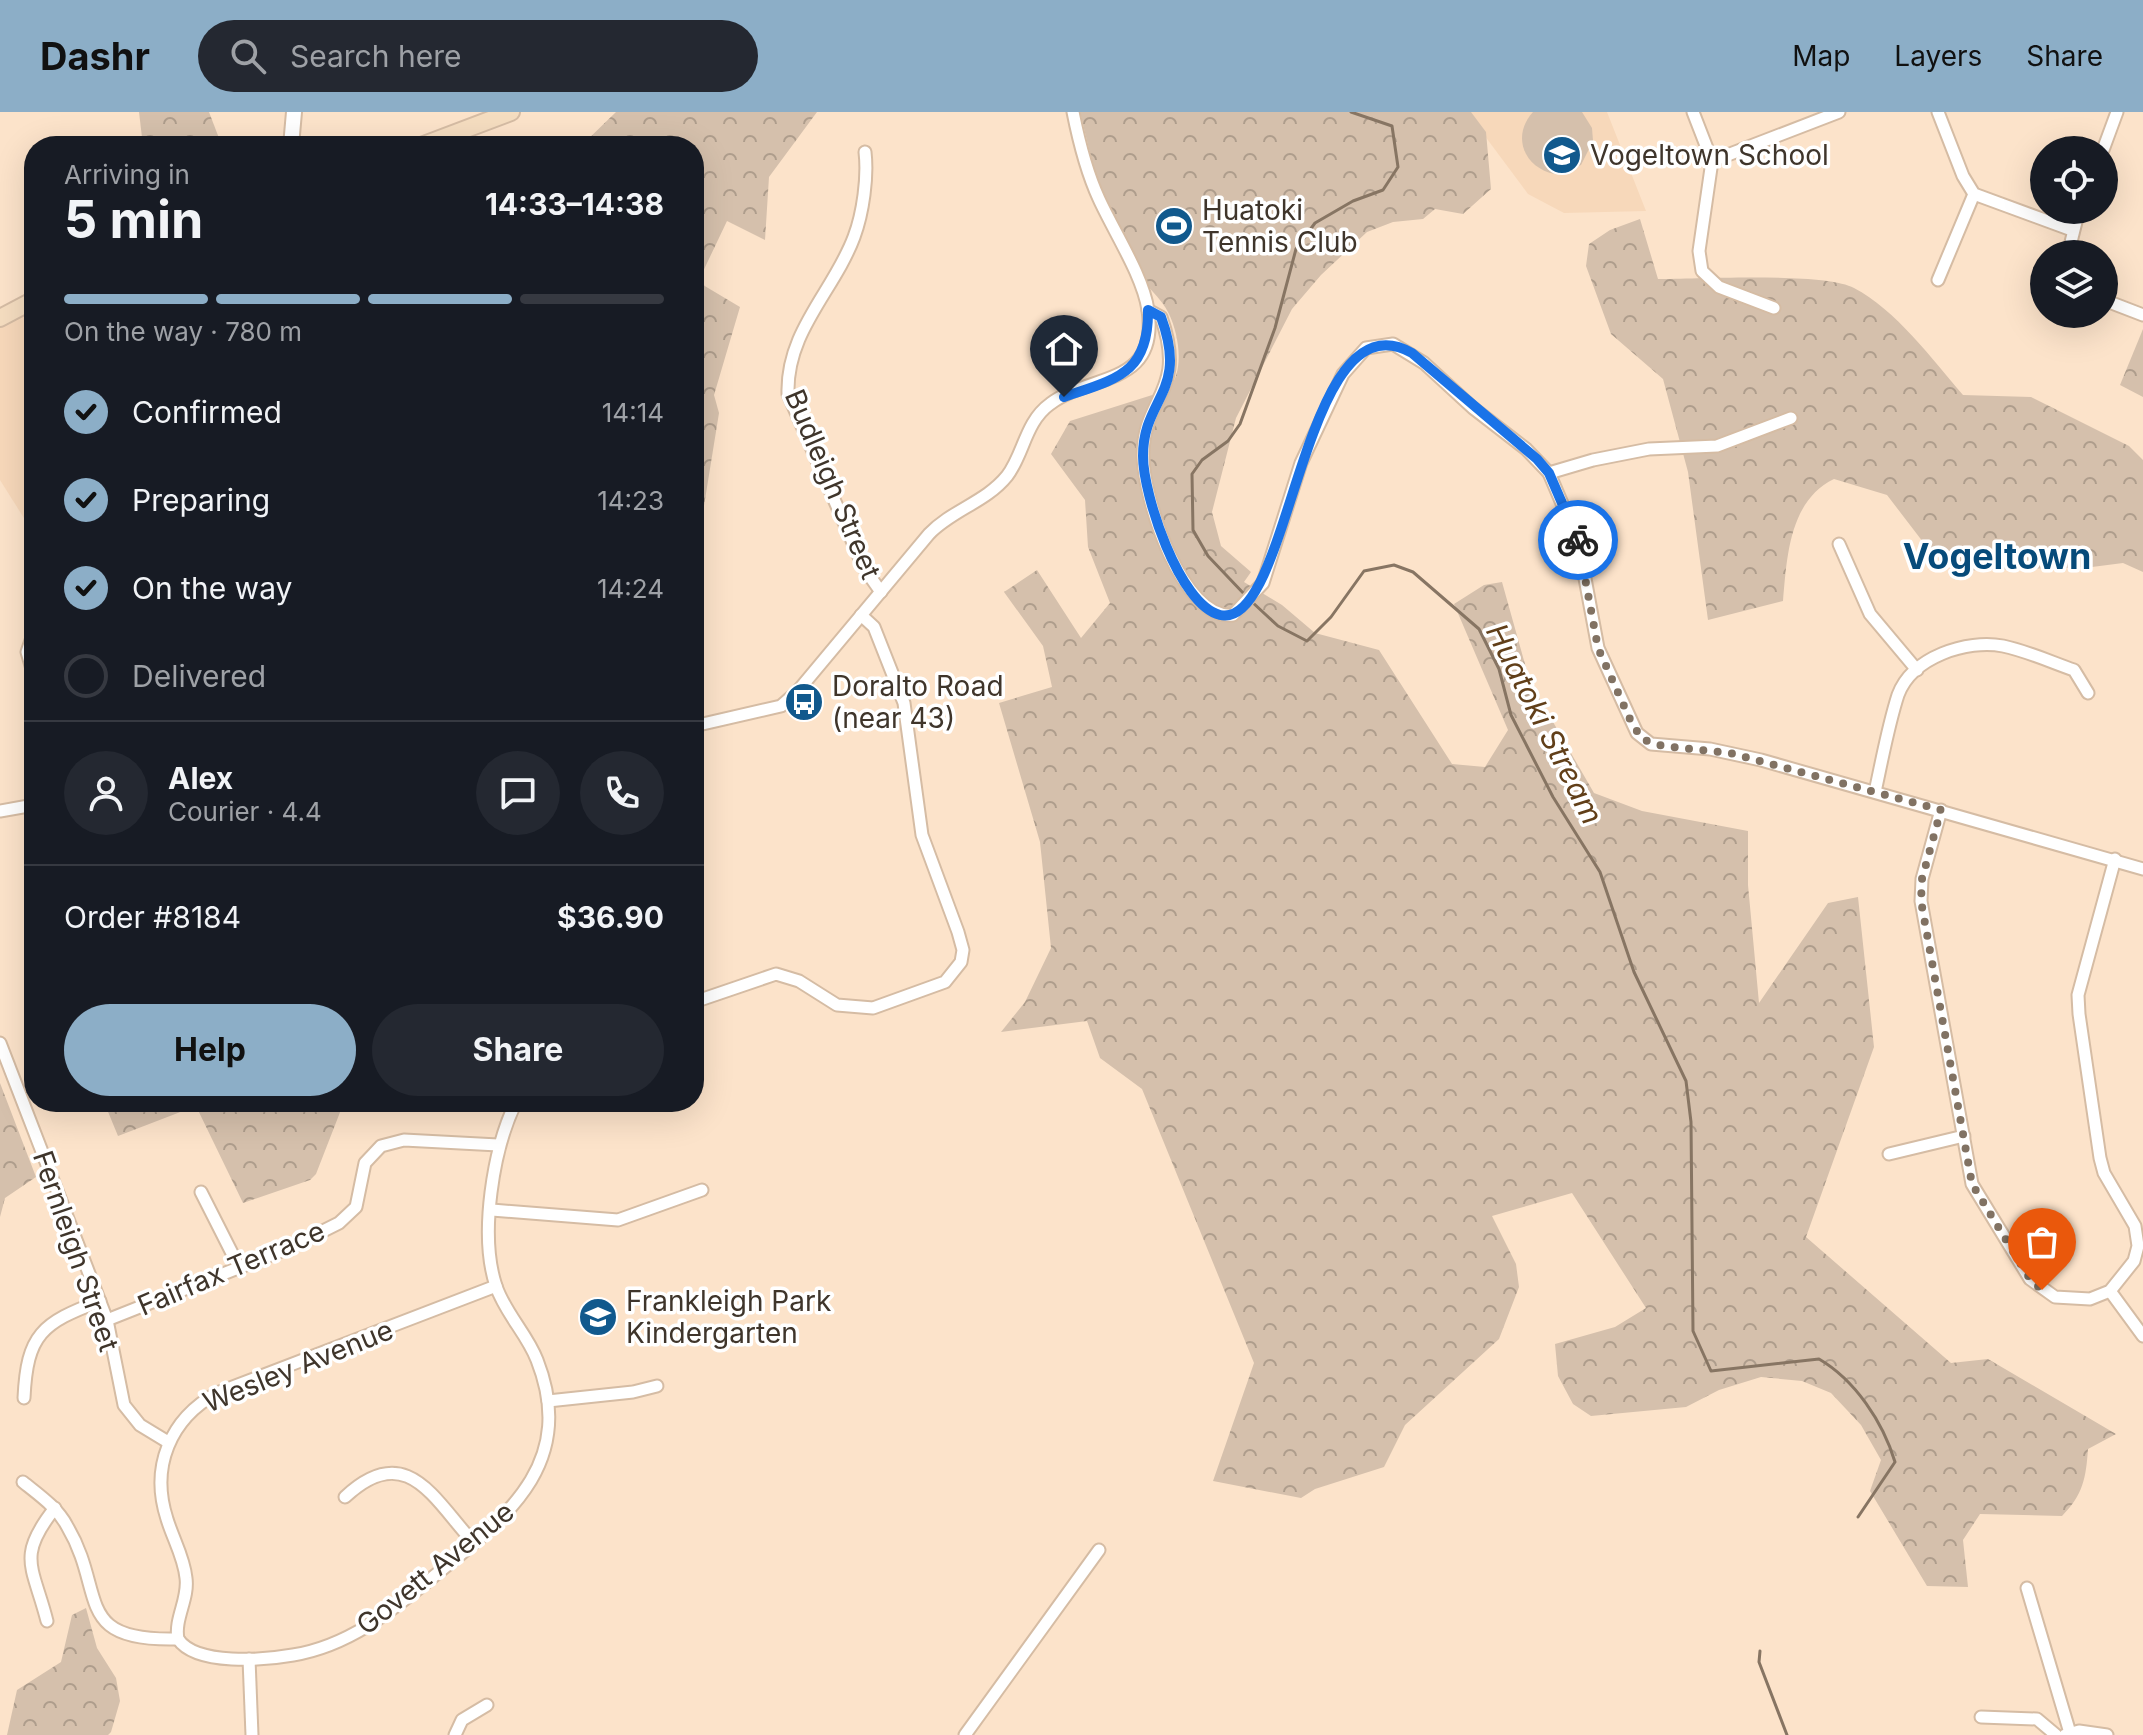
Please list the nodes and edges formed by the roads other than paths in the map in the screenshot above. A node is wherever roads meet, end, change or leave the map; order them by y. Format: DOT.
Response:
graph roads {
  1 [pos="294,112"];
  2 [pos="511,112"];
  3 [pos="1073,112"];
  4 [pos="1693,112"];
  5 [pos="1839,112"];
  6 [pos="1938,112"];
  7 [pos="2117,112"];
  8 [pos="292,136"];
  9 [pos="447,136"];
  10 [pos="2108,136"];
  11 [pos="865,152"];
  12 [pos="1712,161"];
  13 [pos="1974,194"];
  14 [pos="2074,224"];
  15 [pos="2072,230"];
  16 [pos="2070,240"];
  17 [pos="1938,280"];
  18 [pos="24,305"];
  19 [pos="2118,305"];
  20 [pos="1774,308"];
  21 [pos="1148,310"];
  22 [pos="2143,315"];
  23 [pos="0,318"];
  24 [pos="1791,418"];
  25 [pos="1549,473"];
  26 [pos="1839,544"];
  27 [pos="881,592"];
  28 [pos="861,615"];
  29 [pos="1917,670"];
  30 [pos="2088,693"];
  31 [pos="704,724"];
  32 [pos="1875,792"];
  33 [pos="24,807"];
  34 [pos="1941,810"];
  35 [pos="0,811"];
  36 [pos="2115,859"];
  37 [pos="2143,869"];
  38 [pos="704,999"];
  39 [pos="0,1043"];
  40 [pos="24,1105"];
  41 [pos="27,1112"];
  42 [pos="512,1112"];
  43 [pos="1964,1136"];
  44 [pos="498,1145"];
  45 [pos="1889,1154"];
  46 [pos="702,1190"];
  47 [pos="201,1192"];
  48 [pos="492,1210"];
  49 [pos="239,1267"];
  50 [pos="496,1286"];
  51 [pos="2110,1291"];
  52 [pos="100,1301"];
  53 [pos="107,1320"];
  54 [pos="2143,1336"];
  55 [pos="657,1386"];
  56 [pos="24,1398"];
  57 [pos="548,1401"];
  58 [pos="168,1442"];
  59 [pos="23,1482"];
  60 [pos="345,1497"];
  61 [pos="55,1508"];
  62 [pos="474,1543"];
  63 [pos="1099,1550"];
  64 [pos="2027,1588"];
  65 [pos="47,1621"];
  66 [pos="178,1639"];
  67 [pos="249,1659"];
  68 [pos="487,1705"];
  69 [pos="1981,1717"];
  70 [pos="2067,1734"];
  71 [pos="252,1735"];
  72 [pos="455,1735"];
  73 [pos="965,1735"];
  74 [pos="2056,1735"];
  75 [pos="2107,1735"];
  1 -- 8 [label="street"];
  2 -- 9 [label="main road"];
  3 -- 21 [label="street"];
  4 -- 12 [label="street"];
  5 -- 12 [label="street"];
  6 -- 13 [label="street"];
  7 -- 10 [label="street"];
  11 -- 27 [label="street, Budleigh Street"];
  12 -- 20 [label="street"];
  13 -- 15 [label="street"];
  13 -- 17 [label="street"];
  14 -- 15 [label="street"];
  15 -- 16 [label="street"];
  18 -- 23 [label="main road"];
  19 -- 22 [label="street"];
  21 -- 25 [label="street"];
  21 -- 27 [label="street"];
  24 -- 25 [label="street"];
  25 -- 32 [label="street"];
  26 -- 29 [label="street"];
  27 -- 28 [label="street"];
  28 -- 31 [label="street"];
  28 -- 38 [label="street"];
  29 -- 30 [label="street"];
  29 -- 32 [label="street"];
  32 -- 34 [label="street"];
  33 -- 35 [label="street"];
  34 -- 36 [label="street"];
  34 -- 43 [label="street"];
  36 -- 37 [label="street"];
  36 -- 51 [label="street"];
  39 -- 40 [label="street, Fernleigh Street"];
  41 -- 52 [label="street, Fernleigh Street"];
  42 -- 44 [label="street, Govett Avenue"];
  43 -- 45 [label="street"];
  43 -- 51 [label="street"];
  44 -- 48 [label="street, Govett Avenue"];
  44 -- 49 [label="street, Fairfax Terrace"];
  46 -- 48 [label="street"];
  47 -- 49 [label="street"];
  48 -- 50 [label="street, Govett Avenue"];
  49 -- 53 [label="street, Fairfax Terrace"];
  50 -- 57 [label="street, Govett Avenue"];
  50 -- 58 [label="street, Wesley Avenue"];
  51 -- 54 [label="street"];
  52 -- 53 [label="street, Fernleigh Street"];
  52 -- 56 [label="street"];
  53 -- 58 [label="street, Fernleigh Street"];
  55 -- 57 [label="street"];
  57 -- 62 [label="street, Govett Avenue"];
  58 -- 66 [label="street, Wesley Avenue"];
  59 -- 61 [label="street"];
  60 -- 62 [label="street"];
  61 -- 65 [label="street"];
  61 -- 66 [label="street"];
  62 -- 67 [label="street, Govett Avenue"];
  63 -- 73 [label="street"];
  64 -- 70 [label="street"];
  66 -- 67 [label="street, Govett Avenue"];
  67 -- 71 [label="street"];
  68 -- 72 [label="street"];
  69 -- 74 [label="street"];
  70 -- 75 [label="street"];
}
